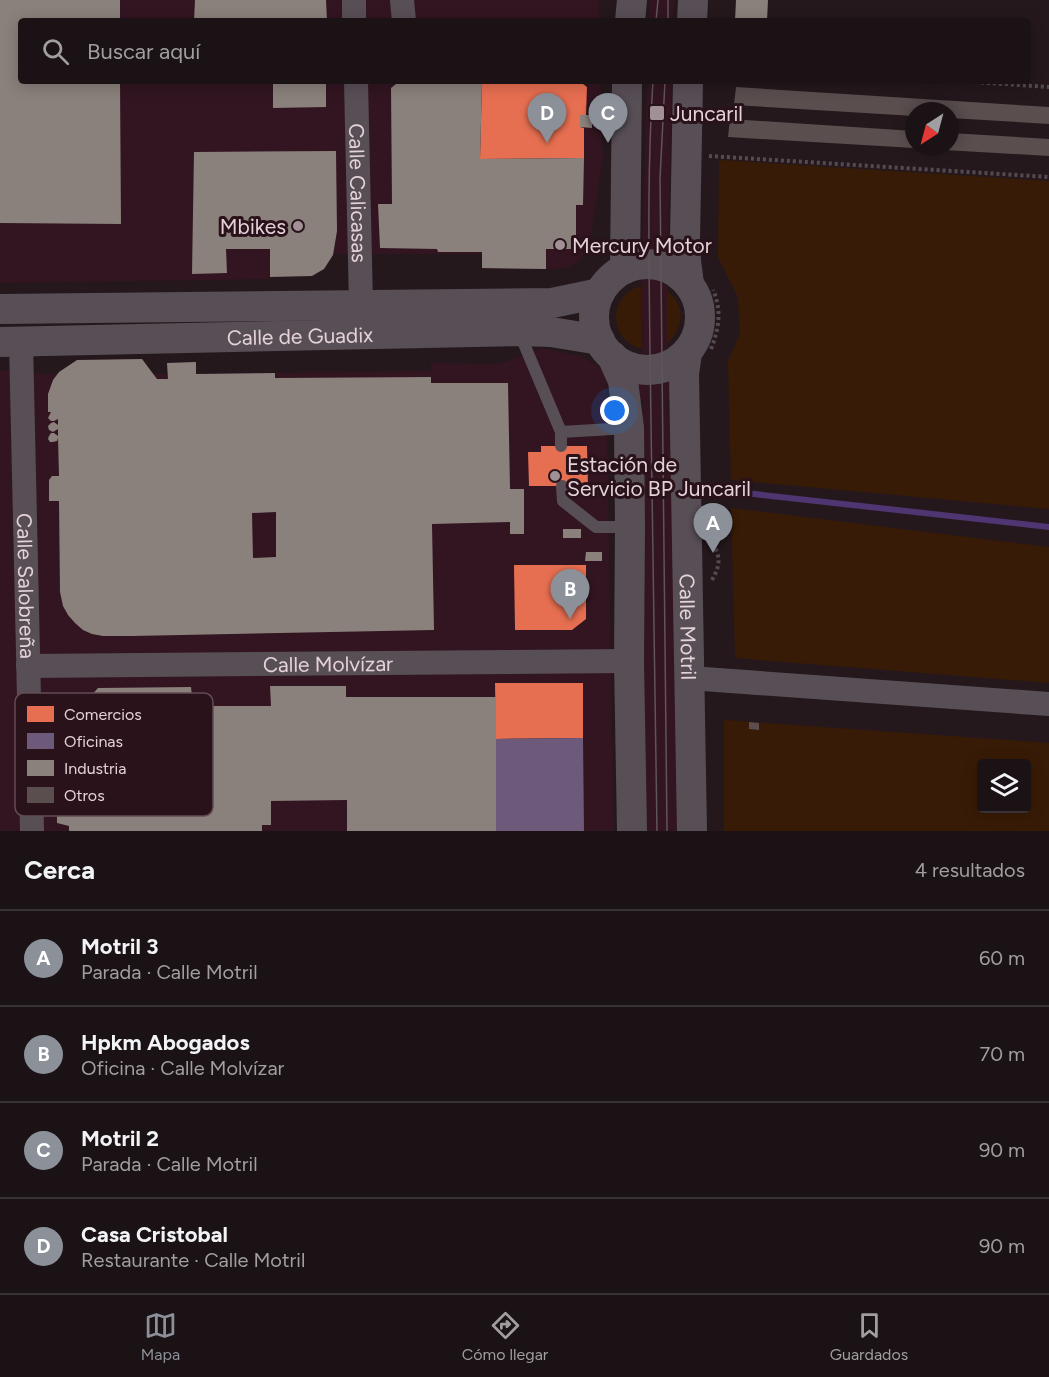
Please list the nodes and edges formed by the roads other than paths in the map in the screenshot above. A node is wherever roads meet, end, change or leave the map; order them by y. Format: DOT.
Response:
graph roads {
  1 [pos="354,0"];
  2 [pos="402,0"];
  3 [pos="632,0"];
  4 [pos="693,0"];
  5 [pos="354,18"];
  6 [pos="404,18"];
  7 [pos="630,18"];
  8 [pos="692,18"];
  9 [pos="356,84"];
  10 [pos="627,84"];
  11 [pos="688,84"];
  12 [pos="625,269"];
  13 [pos="689,284"];
  14 [pos="600,293"];
  15 [pos="361,305"];
  16 [pos="0,309"];
  17 [pos="518,331"];
  18 [pos="11,342"];
  19 [pos="606,348"];
  20 [pos="687,353"];
  21 [pos="629,428"];
  22 [pos="561,432"];
  23 [pos="561,446"];
  24 [pos="562,486"];
  25 [pos="630,527"];
  26 [pos="629,661"];
  27 [pos="28,666"];
  28 [pos="690,678"];
  29 [pos="29,693"];
  30 [pos="1049,704"];
  31 [pos="32,816"];
  32 [pos="32,831"];
  33 [pos="632,831"];
  34 [pos="692,831"];
  1 -- 5 [label="street"];
  2 -- 6 [label="street"];
  3 -- 7 [label="street"];
  4 -- 8 [label="street"];
  9 -- 15 [label="street, Calle Calicasas"];
  10 -- 12 [label="street"];
  11 -- 13 [label="street"];
  12 -- 13 [label="street"];
  12 -- 14 [label="street"];
  13 -- 20 [label="street"];
  14 -- 15 [label="street, Calle de Guadix"];
  14 -- 19 [label="street"];
  15 -- 16 [label="street, Calle de Guadix"];
  17 -- 18 [label="street, Calle de Guadix"];
  17 -- 19 [label="street, Calle de Guadix"];
  17 -- 22 [label="lane"];
  18 -- 27 [label="street, Calle Salobreña"];
  19 -- 20 [label="street"];
  19 -- 21 [label="street"];
  20 -- 28 [label="street, Calle Motril"];
  21 -- 22 [label="lane"];
  21 -- 25 [label="street"];
  22 -- 23 [label="lane"];
  24 -- 25 [label="lane"];
  25 -- 26 [label="street"];
  26 -- 27 [label="street, Calle Molvízar"];
  26 -- 33 [label="street"];
  27 -- 29 [label="street, Calle Salobreña"];
  28 -- 30 [label="street"];
  28 -- 34 [label="street, Calle Motril"];
  31 -- 32 [label="street, Calle Salobreña"];
}
